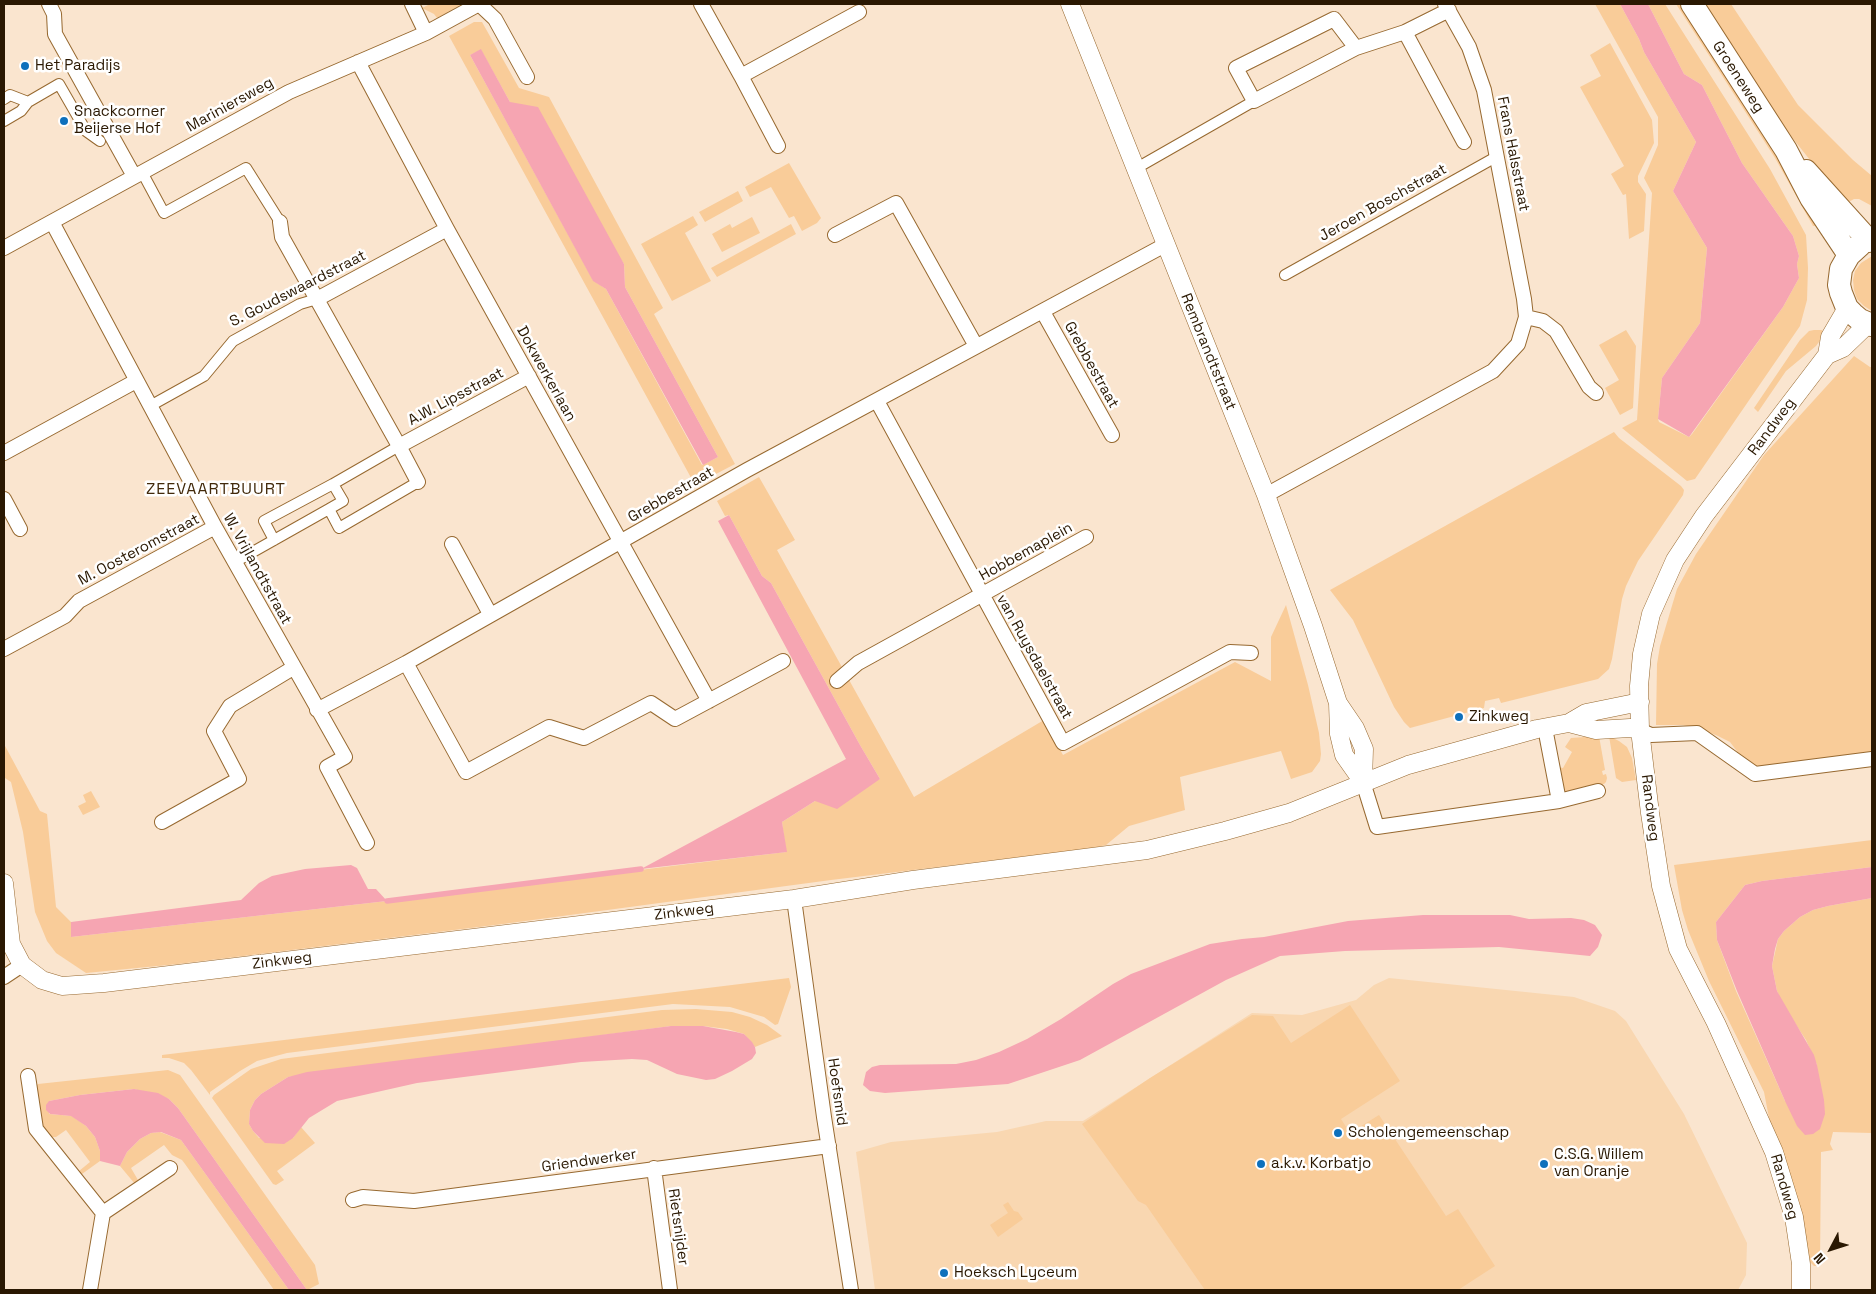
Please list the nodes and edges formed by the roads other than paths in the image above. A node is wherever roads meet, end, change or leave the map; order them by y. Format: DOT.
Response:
graph roads {
  1 [pos="49,4"];
  2 [pos="412,4"];
  3 [pos="479,4"];
  4 [pos="701,4"];
  5 [pos="1070,4"];
  6 [pos="1692,4"];
  7 [pos="1447,7"];
  8 [pos="859,12"];
  9 [pos="1405,32"];
  10 [pos="426,33"];
  11 [pos="1356,48"];
  12 [pos="358,62"];
  13 [pos="741,76"];
  14 [pos="527,77"];
  15 [pos="4,99"];
  16 [pos="1254,101"];
  17 [pos="28,102"];
  18 [pos="4,121"];
  19 [pos="100,141"];
  20 [pos="1464,142"];
  21 [pos="778,146"];
  22 [pos="1786,150"];
  23 [pos="1496,157"];
  24 [pos="1135,169"];
  25 [pos="138,174"];
  26 [pos="52,222"];
  27 [pos="280,222"];
  28 [pos="447,229"];
  29 [pos="835,235"];
  30 [pos="1870,241"];
  31 [pos="1165,245"];
  32 [pos="4,248"];
  33 [pos="1849,255"];
  34 [pos="1285,275"];
  35 [pos="317,299"];
  36 [pos="1847,308"];
  37 [pos="1043,312"];
  38 [pos="1526,317"];
  39 [pos="1870,324"];
  40 [pos="976,346"];
  41 [pos="1827,354"];
  42 [pos="529,376"];
  43 [pos="136,381"];
  44 [pos="1596,393"];
  45 [pos="877,401"];
  46 [pos="150,406"];
  47 [pos="1112,435"];
  48 [pos="398,446"];
  49 [pos="4,453"];
  50 [pos="418,482"];
  51 [pos="333,484"];
  52 [pos="1266,496"];
  53 [pos="4,499"];
  54 [pos="329,509"];
  55 [pos="215,527"];
  56 [pos="20,529"];
  57 [pos="1086,537"];
  58 [pos="274,540"];
  59 [pos="621,542"];
  60 [pos="452,544"];
  61 [pos="234,562"];
  62 [pos="981,595"];
  63 [pos="490,614"];
  64 [pos="4,649"];
  65 [pos="1251,653"];
  66 [pos="783,661"];
  67 [pos="406,663"];
  68 [pos="294,668"];
  69 [pos="837,681"];
  70 [pos="709,701"];
  71 [pos="1640,702"];
  72 [pos="317,710"];
  73 [pos="1569,723"];
  74 [pos="1545,728"];
  75 [pos="1640,730"];
  76 [pos="1872,759"];
  77 [pos="1363,782"];
  78 [pos="1598,791"];
  79 [pos="1559,802"];
  80 [pos="162,822"];
  81 [pos="367,842"];
  82 [pos="4,883"];
  83 [pos="794,899"];
  84 [pos="22,965"];
  85 [pos="4,977"];
  86 [pos="28,1076"];
  87 [pos="829,1146"];
  88 [pos="170,1168"];
  89 [pos="654,1168"];
  90 [pos="353,1200"];
  91 [pos="103,1213"];
  92 [pos="90,1290"];
  93 [pos="670,1290"];
  94 [pos="851,1290"];
  95 [pos="1801,1290"];
  1 -- 25 [label="street"];
  2 -- 10 [label="street"];
  3 -- 10 [label="street, Mariniersweg"];
  3 -- 14 [label="street"];
  4 -- 13 [label="street"];
  5 -- 24 [label="street, Rembrandtstraat"];
  6 -- 22 [label="main road, Groeneweg"];
  7 -- 9 [label="street"];
  7 -- 23 [label="street, Frans Halsstraat"];
  8 -- 13 [label="street"];
  9 -- 11 [label="street"];
  9 -- 20 [label="street"];
  10 -- 12 [label="street, Mariniersweg"];
  11 -- 16 [label="street"];
  11 -- 16 [label="street"];
  12 -- 25 [label="street, Mariniersweg"];
  12 -- 28 [label="street, Dokwerkerlaan"];
  13 -- 21 [label="street"];
  15 -- 17 [label="street"];
  16 -- 24 [label="street"];
  17 -- 18 [label="street"];
  17 -- 19 [label="street"];
  22 -- 30 [label="main road, Groeneweg"];
  22 -- 33 [label="main road, Groeneweg"];
  23 -- 34 [label="street, Jeroen Boschstraat"];
  23 -- 38 [label="street, Frans Halsstraat"];
  24 -- 31 [label="street, Rembrandtstraat"];
  25 -- 26 [label="street, Mariniersweg"];
  25 -- 27 [label="street"];
  26 -- 32 [label="street, Mariniersweg"];
  26 -- 43 [label="street, W. Vrijlandtstraat"];
  27 -- 35 [label="street"];
  28 -- 35 [label="street, S. Goudswaardstraat"];
  28 -- 42 [label="street, Dokwerkerlaan"];
  29 -- 40 [label="street"];
  30 -- 33 [label="main road"];
  31 -- 37 [label="street, Grebbestraat"];
  31 -- 52 [label="street, Rembrandtstraat"];
  33 -- 36 [label="main road"];
  35 -- 46 [label="street, S. Goudswaardstraat"];
  35 -- 48 [label="street"];
  36 -- 39 [label="main road"];
  36 -- 41 [label="street, Randweg"];
  37 -- 40 [label="street, Grebbestraat"];
  37 -- 47 [label="street, Grebbestraat"];
  38 -- 44 [label="street"];
  38 -- 52 [label="street, Frans Halsstraat"];
  39 -- 41 [label="street, Randweg"];
  40 -- 45 [label="street, Grebbestraat"];
  41 -- 71 [label="street, Randweg"];
  42 -- 48 [label="street, A.W. Lipsstraat"];
  42 -- 59 [label="street, Dokwerkerlaan"];
  43 -- 46 [label="street, W. Vrijlandtstraat"];
  43 -- 49 [label="street"];
  45 -- 59 [label="street, Grebbestraat"];
  45 -- 62 [label="street, van Ruysdaelstraat"];
  46 -- 55 [label="street, W. Vrijlandtstraat"];
  48 -- 50 [label="street, A.W. Lipsstraat"];
  48 -- 51 [label="street, A.W. Lipsstraat"];
  50 -- 54 [label="street, A.W. Lipsstraat"];
  51 -- 54 [label="street"];
  51 -- 58 [label="street, A.W. Lipsstraat"];
  52 -- 77 [label="street, Rembrandtstraat"];
  53 -- 56 [label="street"];
  54 -- 58 [label="street"];
  55 -- 61 [label="street, W. Vrijlandtstraat"];
  55 -- 64 [label="street, M. Oosteromstraat"];
  57 -- 62 [label="street, Hobbemaplein"];
  58 -- 61 [label="street"];
  59 -- 63 [label="street, Grebbestraat"];
  59 -- 70 [label="street, Dokwerkerlaan"];
  60 -- 63 [label="street"];
  61 -- 68 [label="street, W. Vrijlandtstraat"];
  62 -- 65 [label="street, van Ruysdaelstraat"];
  62 -- 69 [label="street, Hobbemaplein"];
  63 -- 67 [label="street, Grebbestraat"];
  66 -- 70 [label="street"];
  67 -- 70 [label="street"];
  67 -- 72 [label="street, Grebbestraat"];
  68 -- 72 [label="street, W. Vrijlandtstraat"];
  68 -- 80 [label="street"];
  71 -- 73 [label="street, Zinkweg"];
  71 -- 75 [label="street, Randweg"];
  72 -- 81 [label="street, W. Vrijlandtstraat"];
  73 -- 74 [label="street, Zinkweg"];
  73 -- 75 [label="street, Zinkweg"];
  74 -- 77 [label="street, Zinkweg"];
  74 -- 79 [label="street"];
  75 -- 76 [label="street, Zinkweg"];
  75 -- 95 [label="street, Randweg"];
  77 -- 79 [label="street"];
  77 -- 83 [label="street, Zinkweg"];
  78 -- 79 [label="street"];
  82 -- 84 [label="street"];
  83 -- 84 [label="street, Zinkweg"];
  83 -- 87 [label="street, Hoefsmid"];
  84 -- 85 [label="street"];
  86 -- 91 [label="street"];
  87 -- 89 [label="street, Griendwerker"];
  87 -- 94 [label="street, Hoefsmid"];
  88 -- 91 [label="street"];
  89 -- 90 [label="street, Griendwerker"];
  89 -- 93 [label="street, Rietsnijder"];
  91 -- 92 [label="street"];
}
